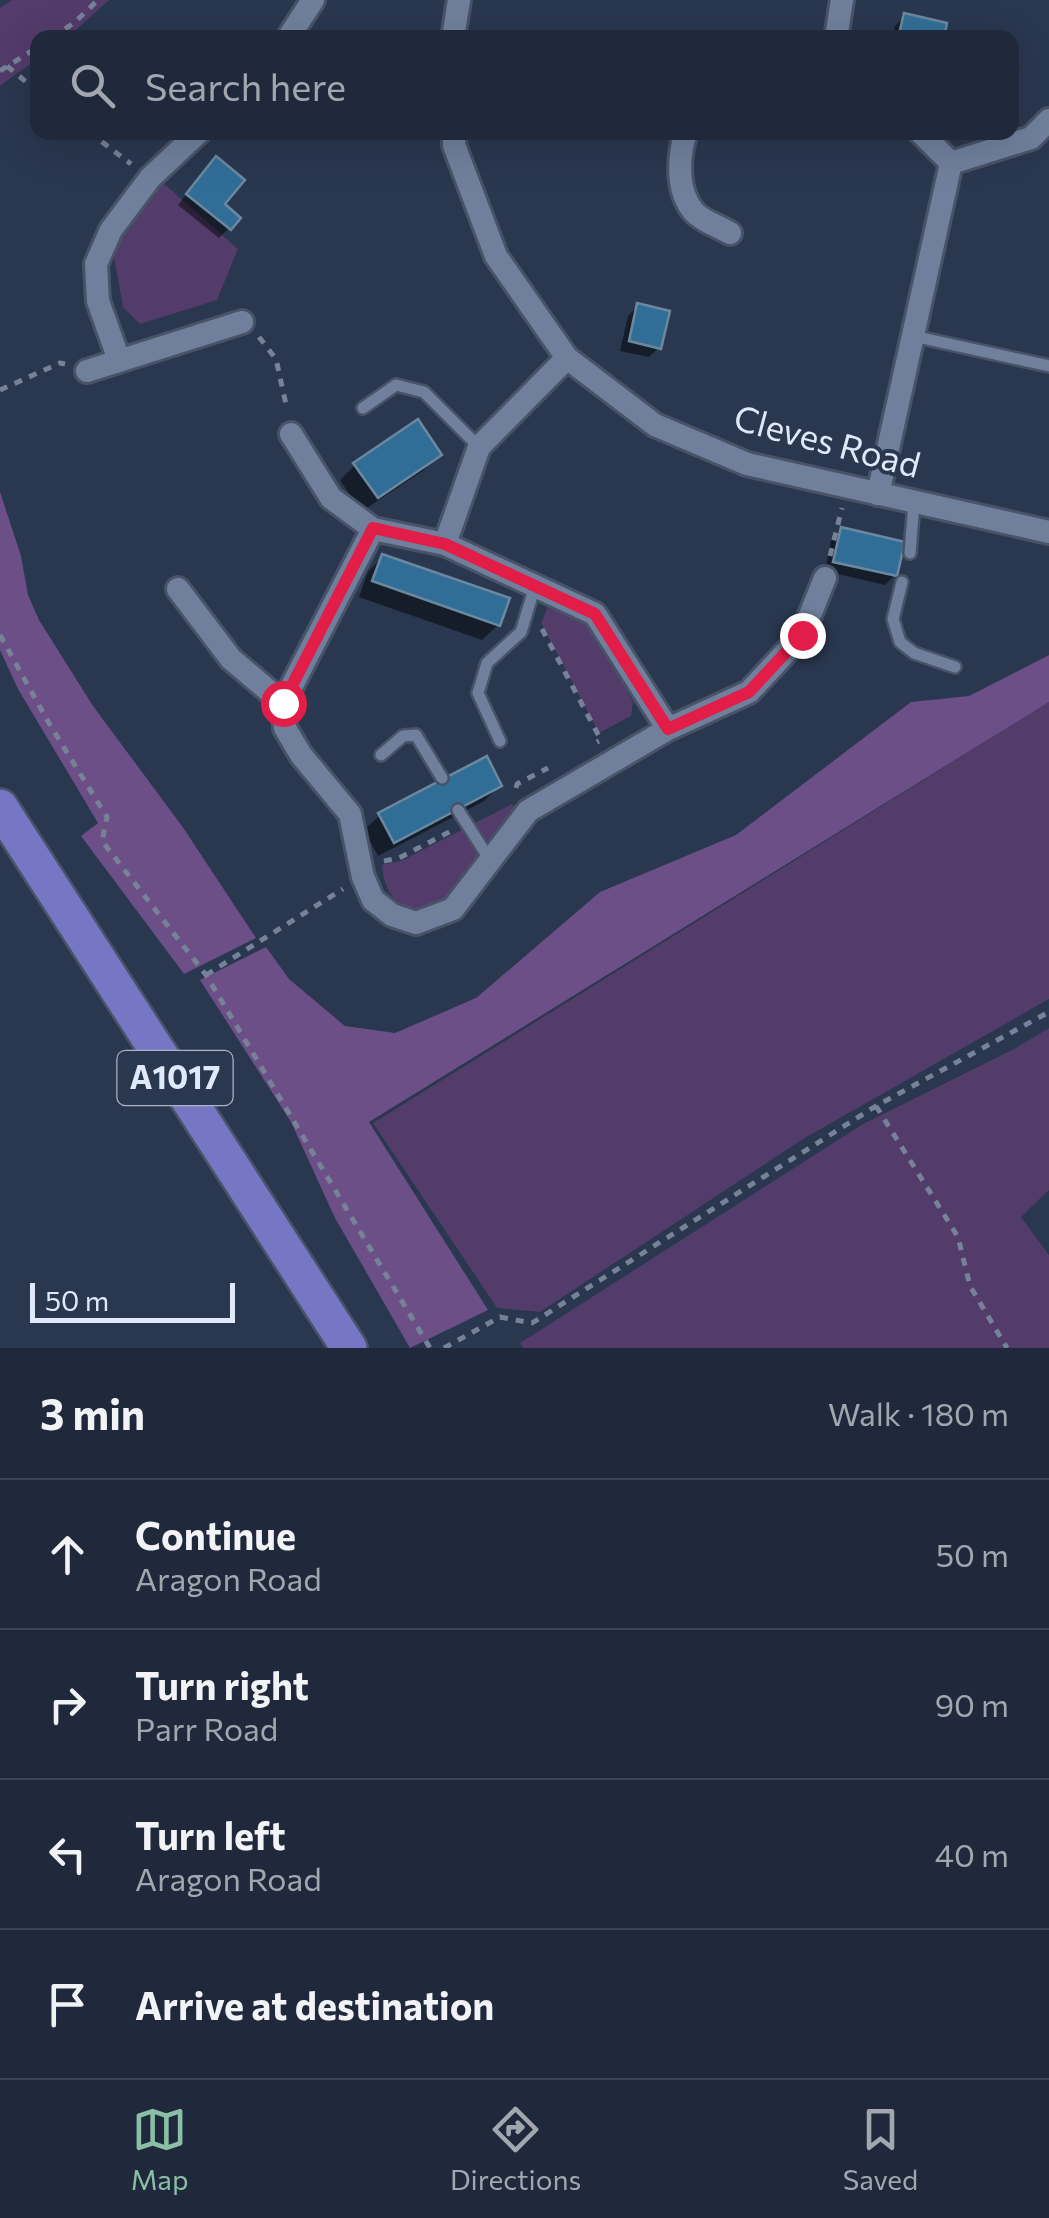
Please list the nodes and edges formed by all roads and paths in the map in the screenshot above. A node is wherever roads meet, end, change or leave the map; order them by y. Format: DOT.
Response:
graph roads {
  1 [pos="98,0"];
  2 [pos="313,0"];
  3 [pos="459,0"];
  4 [pos="842,0"];
  5 [pos="64,30"];
  6 [pos="293,30"];
  7 [pos="454,30"];
  8 [pos="837,30"];
  9 [pos="30,52"];
  10 [pos="7,66"];
  11 [pos="0,71"];
  12 [pos="30,85"];
  13 [pos="1049,120"];
  14 [pos="100,140"];
  15 [pos="190,140"];
  16 [pos="454,140"];
  17 [pos="683,140"];
  18 [pos="928,140"];
  19 [pos="951,163"];
  20 [pos="150,178"];
  21 [pos="730,233"];
  22 [pos="242,322"];
  23 [pos="913,336"];
  24 [pos="568,358"];
  25 [pos="119,360"];
  26 [pos="1049,366"];
  27 [pos="87,371"];
  28 [pos="0,390"];
  29 [pos="363,408"];
  30 [pos="291,434"];
  31 [pos="479,448"];
  32 [pos="848,487"];
  33 [pos="878,494"];
  34 [pos="914,502"];
  35 [pos="373,528"];
  36 [pos="1049,532"];
  37 [pos="445,544"];
  38 [pos="910,553"];
  39 [pos="824,578"];
  40 [pos="902,582"];
  41 [pos="535,586"];
  42 [pos="178,589"];
  43 [pos="0,635"];
  44 [pos="955,667"];
  45 [pos="283,703"];
  46 [pos="668,729"];
  47 [pos="500,742"];
  48 [pos="381,755"];
  49 [pos="442,778"];
  50 [pos="0,808"];
  51 [pos="458,810"];
  52 [pos="490,860"];
  53 [pos="363,877"];
  54 [pos="206,975"];
  55 [pos="1049,1012"];
  56 [pos="876,1106"];
  57 [pos="349,1348"];
  58 [pos="430,1348"];
  59 [pos="444,1348"];
  60 [pos="1007,1348"];
  1 -- 5 [label="path"];
  2 -- 6 [label="street"];
  3 -- 7 [label="street"];
  4 -- 8 [label="street"];
  9 -- 10 [label="path"];
  10 -- 11 [label="path"];
  10 -- 12 [label="path"];
  13 -- 19 [label="street"];
  14 -- 20 [label="path"];
  15 -- 20 [label="street"];
  16 -- 24 [label="street, Cleves Road"];
  17 -- 21 [label="street"];
  18 -- 19 [label="street"];
  19 -- 23 [label="street"];
  20 -- 25 [label="street"];
  22 -- 25 [label="street"];
  22 -- 30 [label="path"];
  23 -- 26 [label="lane"];
  23 -- 33 [label="street"];
  24 -- 31 [label="street"];
  24 -- 32 [label="street, Cleves Road"];
  25 -- 27 [label="street"];
  27 -- 28 [label="path"];
  29 -- 31 [label="lane"];
  30 -- 35 [label="street"];
  31 -- 37 [label="street"];
  32 -- 33 [label="street, Cleves Road"];
  32 -- 39 [label="path"];
  33 -- 34 [label="street, Cleves Road"];
  34 -- 36 [label="street, Cleves Road"];
  34 -- 38 [label="lane"];
  35 -- 37 [label="street"];
  35 -- 45 [label="street"];
  37 -- 41 [label="street"];
  39 -- 46 [label="street"];
  40 -- 44 [label="lane"];
  41 -- 46 [label="street"];
  41 -- 47 [label="lane"];
  42 -- 45 [label="street"];
  43 -- 54 [label="path"];
  45 -- 53 [label="street"];
  46 -- 52 [label="street"];
  48 -- 49 [label="lane"];
  50 -- 57 [label="main road, A1017"];
  51 -- 52 [label="lane"];
  52 -- 53 [label="street"];
  53 -- 54 [label="path"];
  54 -- 58 [label="path"];
  55 -- 56 [label="path"];
  56 -- 59 [label="path"];
  56 -- 60 [label="path"];
}
